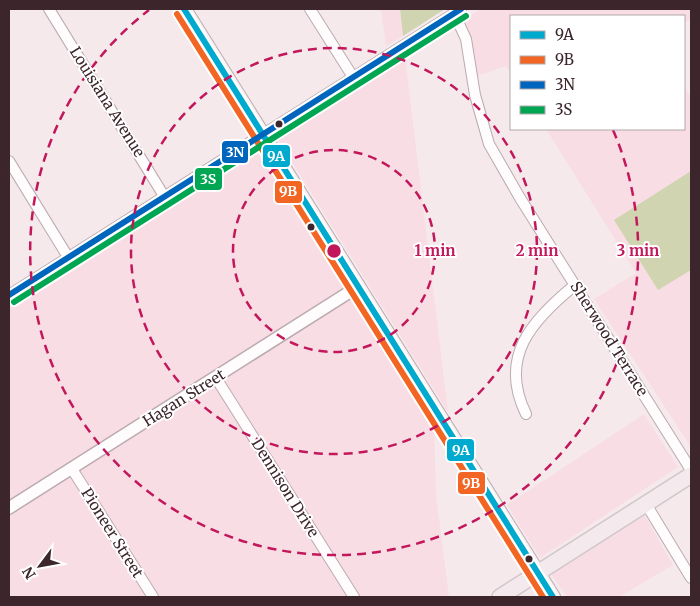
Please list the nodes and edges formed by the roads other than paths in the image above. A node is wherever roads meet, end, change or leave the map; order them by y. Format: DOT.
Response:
graph roads {
  1 [pos="49,9"];
  2 [pos="184,9"];
  3 [pos="310,9"];
  4 [pos="457,11"];
  5 [pos="353,77"];
  6 [pos="263,134"];
  7 [pos="9,161"];
  8 [pos="164,196"];
  9 [pos="68,258"];
  10 [pos="575,285"];
  11 [pos="359,286"];
  12 [pos="9,295"];
  13 [pos="216,378"];
  14 [pos="526,414"];
  15 [pos="72,469"];
  16 [pos="691,470"];
  17 [pos="691,475"];
  18 [pos="646,504"];
  19 [pos="9,508"];
  20 [pos="538,573"];
  21 [pos="691,578"];
  22 [pos="153,597"];
  23 [pos="354,597"];
  24 [pos="500,597"];
  25 [pos="553,597"];
  1 -- 8 [label="street, Louisiana Avenue"];
  2 -- 6 [label="main road"];
  3 -- 5 [label="street"];
  4 -- 5 [label="street"];
  4 -- 10 [label="street, Sherwood Terrace"];
  5 -- 6 [label="street"];
  6 -- 8 [label="street"];
  6 -- 11 [label="main road"];
  7 -- 9 [label="street"];
  8 -- 9 [label="street"];
  9 -- 12 [label="street"];
  10 -- 14 [label="street"];
  10 -- 16 [label="street, Sherwood Terrace"];
  11 -- 13 [label="street, Hagan Street"];
  11 -- 20 [label="main road"];
  13 -- 15 [label="street, Hagan Street"];
  13 -- 23 [label="street, Dennison Drive"];
  15 -- 19 [label="street, Hagan Street"];
  15 -- 22 [label="street, Pioneer Street"];
  17 -- 18 [label="main road"];
  18 -- 20 [label="main road"];
  18 -- 21 [label="street"];
  20 -- 24 [label="main road"];
  20 -- 25 [label="main road"];
}
